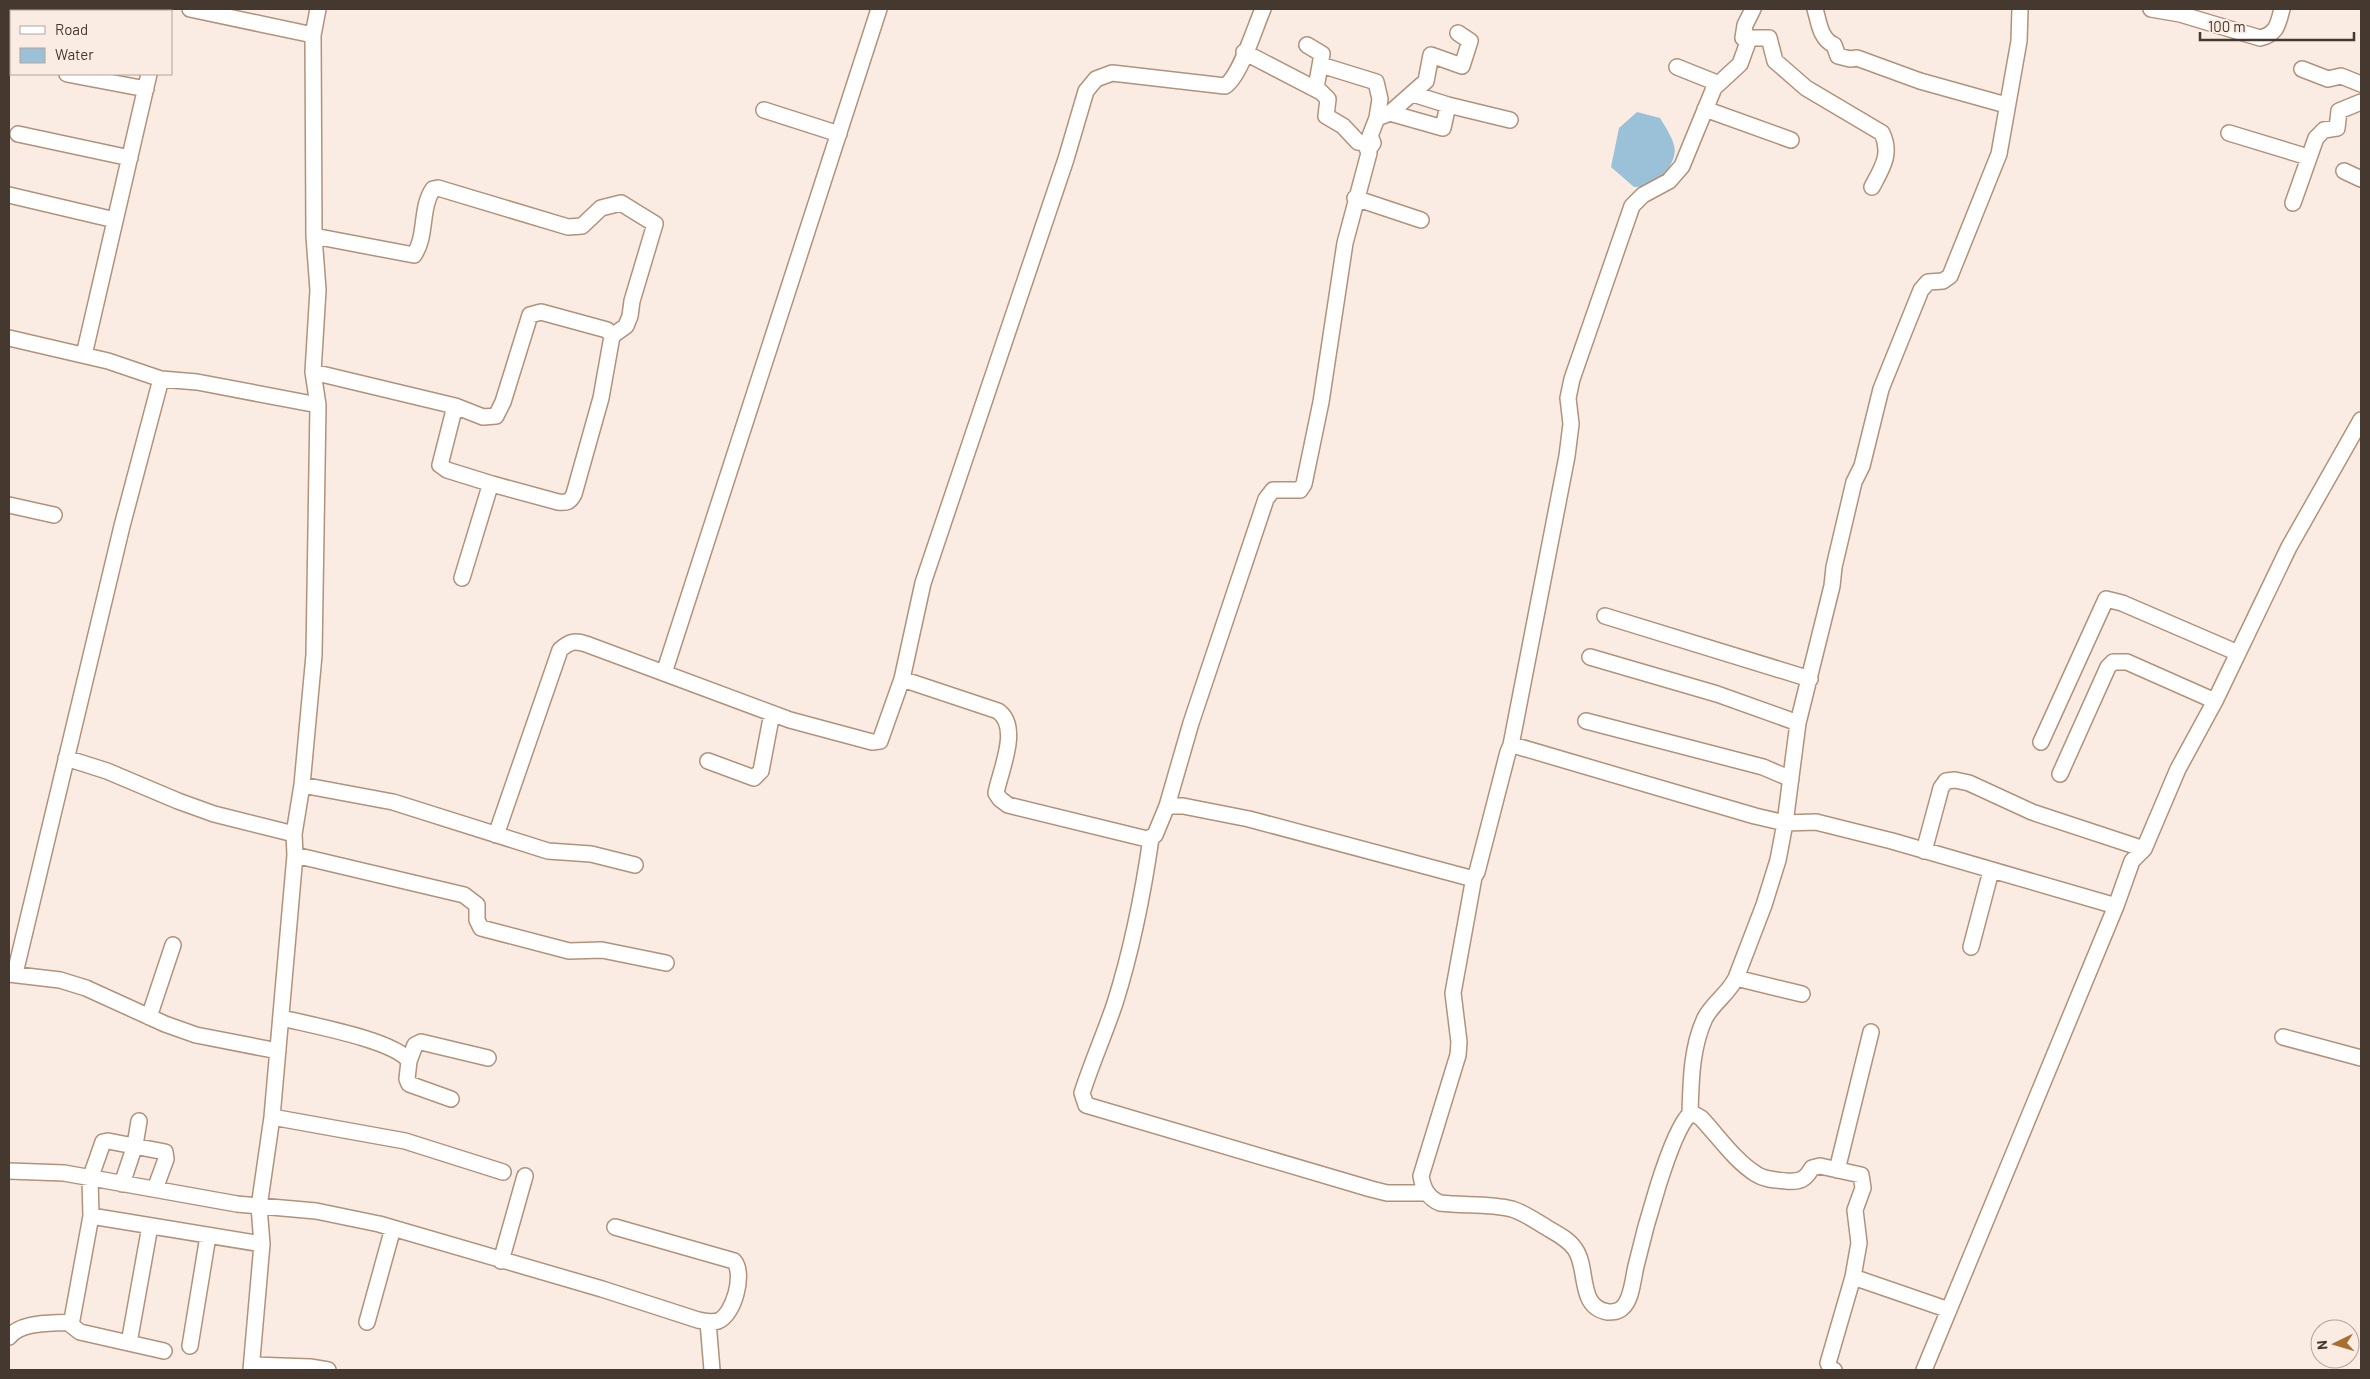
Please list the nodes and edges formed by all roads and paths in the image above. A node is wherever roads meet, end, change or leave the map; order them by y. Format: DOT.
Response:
graph roads {
  1 [pos="190,9"];
  2 [pos="318,9"];
  3 [pos="879,9"];
  4 [pos="1263,9"];
  5 [pos="1815,9"];
  6 [pos="2020,9"];
  7 [pos="2151,9"];
  8 [pos="2282,9"];
  9 [pos="1750,10"];
  10 [pos="1458,33"];
  11 [pos="313,35"];
  12 [pos="1743,38"];
  13 [pos="1307,45"];
  14 [pos="1244,52"];
  15 [pos="1321,65"];
  16 [pos="1677,67"];
  17 [pos="2302,69"];
  18 [pos="72,75"];
  19 [pos="149,75"];
  20 [pos="1717,83"];
  21 [pos="2361,84"];
  22 [pos="1316,88"];
  23 [pos="146,89"];
  24 [pos="1413,94"];
  25 [pos="2361,102"];
  26 [pos="2006,104"];
  27 [pos="1448,105"];
  28 [pos="1705,109"];
  29 [pos="764,110"];
  30 [pos="1384,115"];
  31 [pos="1510,120"];
  32 [pos="2229,133"];
  33 [pos="18,134"];
  34 [pos="840,134"];
  35 [pos="1791,140"];
  36 [pos="1369,149"];
  37 [pos="2308,157"];
  38 [pos="130,158"];
  39 [pos="2344,170"];
  40 [pos="2361,179"];
  41 [pos="1872,187"];
  42 [pos="9,195"];
  43 [pos="1355,198"];
  44 [pos="2294,203"];
  45 [pos="115,220"];
  46 [pos="1421,220"];
  47 [pos="314,236"];
  48 [pos="612,336"];
  49 [pos="9,338"];
  50 [pos="84,355"];
  51 [pos="313,372"];
  52 [pos="161,379"];
  53 [pos="318,405"];
  54 [pos="455,406"];
  55 [pos="2361,420"];
  56 [pos="492,484"];
  57 [pos="9,505"];
  58 [pos="54,515"];
  59 [pos="462,578"];
  60 [pos="1605,616"];
  61 [pos="2238,653"];
  62 [pos="1590,658"];
  63 [pos="664,673"];
  64 [pos="902,679"];
  65 [pos="1810,679"];
  66 [pos="2215,701"];
  67 [pos="772,713"];
  68 [pos="1586,721"];
  69 [pos="1798,723"];
  70 [pos="2042,742"];
  71 [pos="1511,745"];
  72 [pos="66,758"];
  73 [pos="708,761"];
  74 [pos="2060,774"];
  75 [pos="1791,779"];
  76 [pos="302,785"];
  77 [pos="1167,806"];
  78 [pos="1786,822"];
  79 [pos="294,834"];
  80 [pos="496,835"];
  81 [pos="1151,838"];
  82 [pos="2144,849"];
  83 [pos="1924,851"];
  84 [pos="295,855"];
  85 [pos="635,865"];
  86 [pos="1992,871"];
  87 [pos="1474,876"];
  88 [pos="2116,906"];
  89 [pos="173,945"];
  90 [pos="1971,947"];
  91 [pos="666,964"];
  92 [pos="9,974"];
  93 [pos="1736,978"];
  94 [pos="1802,994"];
  95 [pos="149,1017"];
  96 [pos="282,1018"];
  97 [pos="1871,1032"];
  98 [pos="2284,1037"];
  99 [pos="278,1051"];
  100 [pos="488,1058"];
  101 [pos="2361,1058"];
  102 [pos="410,1061"];
  103 [pos="451,1099"];
  104 [pos="1690,1114"];
  105 [pos="272,1117"];
  106 [pos="139,1121"];
  107 [pos="135,1145"];
  108 [pos="1836,1170"];
  109 [pos="9,1171"];
  110 [pos="503,1172"];
  111 [pos="524,1176"];
  112 [pos="90,1179"];
  113 [pos="122,1184"];
  114 [pos="155,1189"];
  115 [pos="1426,1193"];
  116 [pos="259,1207"];
  117 [pos="91,1216"];
  118 [pos="150,1226"];
  119 [pos="615,1227"];
  120 [pos="393,1228"];
  121 [pos="208,1236"];
  122 [pos="262,1244"];
  123 [pos="501,1261"];
  124 [pos="1853,1276"];
  125 [pos="1949,1310"];
  126 [pos="71,1322"];
  127 [pos="367,1322"];
  128 [pos="708,1322"];
  129 [pos="9,1337"];
  130 [pos="129,1343"];
  131 [pos="190,1346"];
  132 [pos="164,1351"];
  133 [pos="251,1368"];
  134 [pos="1826,1368"];
  135 [pos="328,1370"];
  136 [pos="712,1370"];
  137 [pos="1924,1370"];
  1 -- 11 [label="street"];
  2 -- 11 [label="street"];
  3 -- 34 [label="street"];
  4 -- 14 [label="street"];
  5 -- 26 [label="street"];
  6 -- 26 [label="street"];
  7 -- 8 [label="street"];
  9 -- 12 [label="street"];
  10 -- 24 [label="street"];
  11 -- 47 [label="street"];
  12 -- 20 [label="street"];
  12 -- 41 [label="street"];
  13 -- 15 [label="street"];
  14 -- 22 [label="street"];
  14 -- 64 [label="street"];
  15 -- 22 [label="street"];
  15 -- 30 [label="street"];
  16 -- 20 [label="street"];
  17 -- 21 [label="street"];
  18 -- 23 [label="street"];
  19 -- 23 [label="street"];
  20 -- 28 [label="street"];
  22 -- 36 [label="street"];
  23 -- 38 [label="street"];
  24 -- 27 [label="street"];
  24 -- 30 [label="street"];
  25 -- 37 [label="street"];
  26 -- 65 [label="street"];
  27 -- 30 [label="street"];
  27 -- 31 [label="street"];
  28 -- 35 [label="street"];
  28 -- 71 [label="street"];
  29 -- 34 [label="street"];
  30 -- 36 [label="street"];
  32 -- 37 [label="street"];
  33 -- 38 [label="street"];
  34 -- 63 [label="street"];
  36 -- 43 [label="street"];
  37 -- 44 [label="street"];
  38 -- 45 [label="street"];
  39 -- 40 [label="street"];
  42 -- 45 [label="street"];
  43 -- 46 [label="street"];
  43 -- 77 [label="street"];
  45 -- 50 [label="street"];
  47 -- 48 [label="street"];
  47 -- 51 [label="street"];
  48 -- 54 [label="street"];
  48 -- 56 [label="street"];
  49 -- 50 [label="street"];
  50 -- 52 [label="street"];
  51 -- 53 [label="street"];
  51 -- 54 [label="street"];
  52 -- 53 [label="street"];
  52 -- 72 [label="street"];
  53 -- 76 [label="street"];
  54 -- 56 [label="street"];
  55 -- 61 [label="street"];
  56 -- 59 [label="street"];
  57 -- 58 [label="street"];
  60 -- 65 [label="street"];
  61 -- 66 [label="street"];
  61 -- 70 [label="street"];
  62 -- 69 [label="street"];
  63 -- 67 [label="street"];
  63 -- 80 [label="street"];
  64 -- 67 [label="street"];
  64 -- 81 [label="street"];
  65 -- 69 [label="street"];
  66 -- 74 [label="street"];
  66 -- 82 [label="street"];
  67 -- 73 [label="street"];
  68 -- 75 [label="street"];
  69 -- 75 [label="street"];
  71 -- 78 [label="street"];
  71 -- 87 [label="street"];
  72 -- 79 [label="street"];
  72 -- 92 [label="street"];
  75 -- 78 [label="street"];
  76 -- 79 [label="street"];
  76 -- 80 [label="street"];
  77 -- 81 [label="street"];
  77 -- 87 [label="street"];
  78 -- 83 [label="street"];
  78 -- 93 [label="street"];
  79 -- 84 [label="street"];
  80 -- 85 [label="street"];
  81 -- 115 [label="street"];
  82 -- 83 [label="street"];
  82 -- 88 [label="street"];
  83 -- 86 [label="street"];
  84 -- 91 [label="street"];
  84 -- 96 [label="street"];
  86 -- 88 [label="street"];
  86 -- 90 [label="street"];
  87 -- 115 [label="street"];
  88 -- 125 [label="street"];
  89 -- 95 [label="street"];
  92 -- 95 [label="street"];
  93 -- 94 [label="street"];
  93 -- 104 [label="street"];
  95 -- 99 [label="street"];
  96 -- 99 [label="street"];
  96 -- 102 [label="street"];
  97 -- 108 [label="street"];
  98 -- 101 [label="street"];
  99 -- 105 [label="street"];
  100 -- 102 [label="street"];
  102 -- 103 [label="street"];
  104 -- 108 [label="street"];
  104 -- 115 [label="street"];
  105 -- 110 [label="street"];
  105 -- 116 [label="street"];
  106 -- 107 [label="street"];
  107 -- 112 [label="street"];
  107 -- 113 [label="street"];
  107 -- 114 [label="street"];
  108 -- 124 [label="street"];
  109 -- 112 [label="street"];
  111 -- 123 [label="street"];
  112 -- 113 [label="street"];
  112 -- 117 [label="street"];
  113 -- 114 [label="street"];
  114 -- 116 [label="street"];
  116 -- 120 [label="street"];
  116 -- 122 [label="street"];
  117 -- 118 [label="street"];
  117 -- 126 [label="street"];
  118 -- 121 [label="street"];
  118 -- 130 [label="street"];
  119 -- 128 [label="street"];
  120 -- 123 [label="street"];
  120 -- 127 [label="street"];
  121 -- 122 [label="street"];
  121 -- 131 [label="street"];
  122 -- 133 [label="street"];
  123 -- 128 [label="street"];
  124 -- 125 [label="street"];
  124 -- 134 [label="street"];
  125 -- 137 [label="street"];
  126 -- 129 [label="street"];
  126 -- 130 [label="street"];
  128 -- 136 [label="street"];
  130 -- 132 [label="street"];
  133 -- 135 [label="street"];
}
